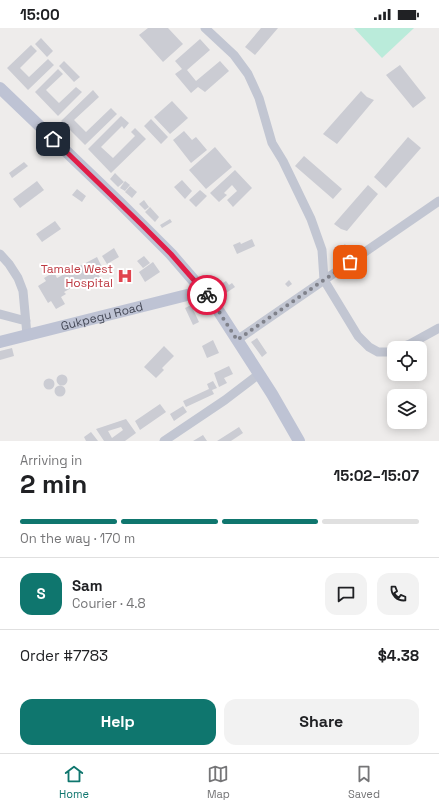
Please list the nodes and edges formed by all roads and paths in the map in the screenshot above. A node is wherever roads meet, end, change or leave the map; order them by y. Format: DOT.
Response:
graph roads {
  1 [pos="204,28"];
  2 [pos="0,88"];
  3 [pos="439,201"];
  4 [pos="0,254"];
  5 [pos="324,280"];
  6 [pos="203,291"];
  7 [pos="0,314"];
  8 [pos="26,321"];
  9 [pos="439,328"];
  10 [pos="28,335"];
  11 [pos="237,340"];
  12 [pos="415,341"];
  13 [pos="0,342"];
  14 [pos="387,352"];
  15 [pos="259,374"];
  16 [pos="164,441"];
  17 [pos="299,441"];
  1 -- 5 [label="street"];
  2 -- 6 [label="street"];
  3 -- 5 [label="street"];
  4 -- 8 [label="street"];
  5 -- 11 [label="street"];
  5 -- 14 [label="street"];
  6 -- 10 [label="street, Gukpegu Road"];
  6 -- 11 [label="street"];
  7 -- 8 [label="street"];
  8 -- 10 [label="street"];
  9 -- 12 [label="street"];
  10 -- 13 [label="street, Gukpegu Road"];
  11 -- 15 [label="street"];
  15 -- 16 [label="street"];
  15 -- 17 [label="street"];
}
